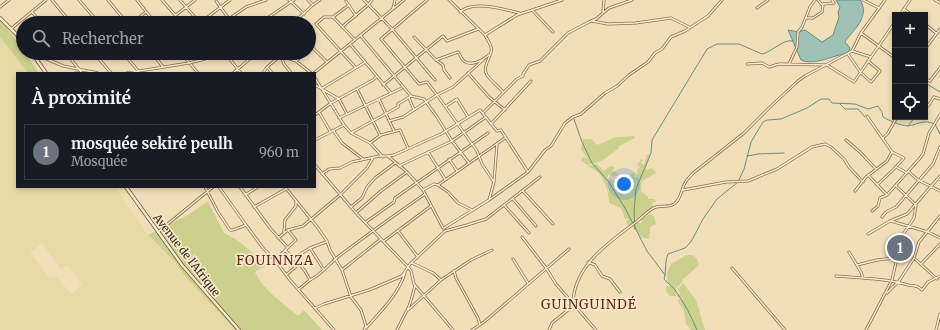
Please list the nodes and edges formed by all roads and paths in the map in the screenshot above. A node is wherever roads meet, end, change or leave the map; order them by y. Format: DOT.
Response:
graph roads {
  1 [pos="9,0"];
  2 [pos="46,0"];
  3 [pos="52,0"];
  4 [pos="80,0"];
  5 [pos="108,0"];
  6 [pos="136,0"];
  7 [pos="162,0"];
  8 [pos="180,0"];
  9 [pos="195,0"];
  10 [pos="230,0"];
  11 [pos="266,0"];
  12 [pos="294,0"];
  13 [pos="308,0"];
  14 [pos="320,0"];
  15 [pos="364,0"];
  16 [pos="372,0"];
  17 [pos="394,0"];
  18 [pos="404,0"];
  19 [pos="427,0"];
  20 [pos="449,0"];
  21 [pos="562,0"];
  22 [pos="604,0"];
  23 [pos="632,0"];
  24 [pos="722,0"];
  25 [pos="768,0"];
  26 [pos="817,0"];
  27 [pos="832,0"];
  28 [pos="863,0"];
  29 [pos="885,0"];
  30 [pos="910,0"];
  31 [pos="935,0"];
  32 [pos="216,1"];
  33 [pos="290,1"];
  34 [pos="346,1"];
  35 [pos="822,4"];
  36 [pos="940,4"];
  37 [pos="312,5"];
  38 [pos="349,5"];
  39 [pos="368,5"];
  40 [pos="186,6"];
  41 [pos="0,7"];
  42 [pos="221,7"];
  43 [pos="757,8"];
  44 [pos="879,8"];
  45 [pos="392,9"];
  46 [pos="904,9"];
  47 [pos="532,10"];
  48 [pos="32,12"];
  49 [pos="146,12"];
  50 [pos="460,12"];
  51 [pos="902,12"];
  52 [pos="908,12"];
  53 [pos="304,14"];
  54 [pos="521,14"];
  55 [pos="603,14"];
  56 [pos="175,15"];
  57 [pos="27,16"];
  58 [pos="35,16"];
  59 [pos="65,16"];
  60 [pos="93,16"];
  61 [pos="121,16"];
  62 [pos="141,16"];
  63 [pos="149,16"];
  64 [pos="194,16"];
  65 [pos="209,16"];
  66 [pos="227,16"];
  67 [pos="233,16"];
  68 [pos="270,16"];
  69 [pos="302,16"];
  70 [pos="356,16"];
  71 [pos="333,17"];
  72 [pos="0,18"];
  73 [pos="382,18"];
  74 [pos="806,18"];
  75 [pos="588,22"];
  76 [pos="16,25"];
  77 [pos="342,26"];
  78 [pos="928,26"];
  79 [pos="12,28"];
  80 [pos="690,28"];
  81 [pos="891,28"];
  82 [pos="478,29"];
  83 [pos="940,29"];
  84 [pos="392,30"];
  85 [pos="553,32"];
  86 [pos="16,33"];
  87 [pos="861,33"];
  88 [pos="937,33"];
  89 [pos="360,35"];
  90 [pos="485,35"];
  91 [pos="414,37"];
  92 [pos="354,40"];
  93 [pos="350,44"];
  94 [pos="878,46"];
  95 [pos="926,48"];
  96 [pos="426,50"];
  97 [pos="316,51"];
  98 [pos="341,51"];
  99 [pos="852,51"];
  100 [pos="490,54"];
  101 [pos="848,54"];
  102 [pos="892,56"];
  103 [pos="871,57"];
  104 [pos="416,58"];
  105 [pos="37,60"];
  106 [pos="49,60"];
  107 [pos="72,60"];
  108 [pos="101,60"];
  109 [pos="129,60"];
  110 [pos="158,60"];
  111 [pos="187,60"];
  112 [pos="200,60"];
  113 [pos="231,60"];
  114 [pos="249,60"];
  115 [pos="275,60"];
  116 [pos="282,60"];
  117 [pos="293,60"];
  118 [pos="436,60"];
  119 [pos="483,60"];
  120 [pos="296,61"];
  121 [pos="868,61"];
  122 [pos="327,62"];
  123 [pos="189,63"];
  124 [pos="364,63"];
  125 [pos="747,64"];
  126 [pos="789,64"];
  127 [pos="827,65"];
  128 [pos="163,67"];
  129 [pos="267,67"];
  130 [pos="405,67"];
  131 [pos="356,68"];
  132 [pos="940,68"];
  133 [pos="238,69"];
  134 [pos="80,70"];
  135 [pos="45,72"];
  136 [pos="92,72"];
  137 [pos="111,72"];
  138 [pos="140,72"];
  139 [pos="197,72"];
  140 [pos="234,72"];
  141 [pos="240,72"];
  142 [pos="264,72"];
  143 [pos="271,72"];
  144 [pos="290,72"];
  145 [pos="310,72"];
  146 [pos="315,72"];
  147 [pos="468,73"];
  148 [pos="861,73"];
  149 [pos="394,76"];
  150 [pos="376,77"];
  151 [pos="450,78"];
  152 [pos="316,80"];
  153 [pos="435,80"];
  154 [pos="928,80"];
  155 [pos="531,81"];
  156 [pos="383,84"];
  157 [pos="316,86"];
  158 [pos="403,87"];
  159 [pos="321,89"];
  160 [pos="357,89"];
  161 [pos="503,92"];
  162 [pos="391,93"];
  163 [pos="437,95"];
  164 [pos="410,97"];
  165 [pos="339,99"];
  166 [pos="379,99"];
  167 [pos="940,99"];
  168 [pos="495,101"];
  169 [pos="427,102"];
  170 [pos="330,103"];
  171 [pos="365,106"];
  172 [pos="928,106"];
  173 [pos="446,107"];
  174 [pos="414,110"];
  175 [pos="505,110"];
  176 [pos="319,112"];
  177 [pos="483,113"];
  178 [pos="348,114"];
  179 [pos="386,114"];
  180 [pos="316,115"];
  181 [pos="940,115"];
  182 [pos="867,116"];
  183 [pos="468,117"];
  184 [pos="486,117"];
  185 [pos="339,118"];
  186 [pos="895,120"];
  187 [pos="373,121"];
  188 [pos="389,121"];
  189 [pos="458,124"];
  190 [pos="491,124"];
  191 [pos="344,125"];
  192 [pos="333,130"];
  193 [pos="446,131"];
  194 [pos="330,132"];
  195 [pos="394,132"];
  196 [pos="351,133"];
  197 [pos="464,133"];
  198 [pos="488,133"];
  199 [pos="380,136"];
  200 [pos="506,138"];
  201 [pos="882,138"];
  202 [pos="316,139"];
  203 [pos="846,140"];
  204 [pos="452,141"];
  205 [pos="370,143"];
  206 [pos="472,144"];
  207 [pos="497,144"];
  208 [pos="940,147"];
  209 [pos="408,148"];
  210 [pos="428,152"];
  211 [pos="460,152"];
  212 [pos="892,152"];
  213 [pos="388,156"];
  214 [pos="480,156"];
  215 [pos="383,157"];
  216 [pos="373,158"];
  217 [pos="449,159"];
  218 [pos="364,160"];
  219 [pos="395,163"];
  220 [pos="469,163"];
  221 [pos="316,166"];
  222 [pos="399,166"];
  223 [pos="438,167"];
  224 [pos="896,167"];
  225 [pos="876,170"];
  226 [pos="457,171"];
  227 [pos="407,172"];
  228 [pos="528,172"];
  229 [pos="908,173"];
  230 [pos="322,174"];
  231 [pos="868,175"];
  232 [pos="940,176"];
  233 [pos="540,177"];
  234 [pos="446,179"];
  235 [pos="918,180"];
  236 [pos="416,182"];
  237 [pos="494,182"];
  238 [pos="863,182"];
  239 [pos="438,185"];
  240 [pos="877,185"];
  241 [pos="896,186"];
  242 [pos="932,186"];
  243 [pos="127,188"];
  244 [pos="206,188"];
  245 [pos="211,188"];
  246 [pos="220,188"];
  247 [pos="241,188"];
  248 [pos="256,188"];
  249 [pos="286,188"];
  250 [pos="422,190"];
  251 [pos="524,190"];
  252 [pos="682,190"];
  253 [pos="208,191"];
  254 [pos="855,191"];
  255 [pos="940,191"];
  256 [pos="340,194"];
  257 [pos="425,194"];
  258 [pos="245,195"];
  259 [pos="887,195"];
  260 [pos="906,195"];
  261 [pos="513,199"];
  262 [pos="489,200"];
  263 [pos="296,202"];
  264 [pos="504,205"];
  265 [pos="916,205"];
  266 [pos="351,206"];
  267 [pos="431,206"];
  268 [pos="254,207"];
  269 [pos="472,210"];
  270 [pos="872,210"];
  271 [pos="356,213"];
  272 [pos="940,216"];
  273 [pos="882,217"];
  274 [pos="311,219"];
  275 [pos="890,221"];
  276 [pos="366,222"];
  277 [pos="553,224"];
  278 [pos="246,225"];
  279 [pos="536,226"];
  280 [pos="908,226"];
  281 [pos="444,228"];
  282 [pos="288,230"];
  283 [pos="373,230"];
  284 [pos="398,230"];
  285 [pos="445,231"];
  286 [pos="158,232"];
  287 [pos="928,232"];
  288 [pos="284,233"];
  289 [pos="529,233"];
  290 [pos="868,234"];
  291 [pos="522,237"];
  292 [pos="278,238"];
  293 [pos="940,238"];
  294 [pos="381,239"];
  295 [pos="327,241"];
  296 [pos="384,241"];
  297 [pos="940,244"];
  298 [pos="287,247"];
  299 [pos="310,248"];
  300 [pos="569,249"];
  301 [pos="285,250"];
  302 [pos="492,250"];
  303 [pos="849,252"];
  304 [pos="418,257"];
  305 [pos="903,257"];
  306 [pos="294,258"];
  307 [pos="896,258"];
  308 [pos="914,258"];
  309 [pos="336,259"];
  310 [pos="513,259"];
  311 [pos="275,260"];
  312 [pos="588,262"];
  313 [pos="412,263"];
  314 [pos="299,264"];
  315 [pos="921,264"];
  316 [pos="857,265"];
  317 [pos="408,267"];
  318 [pos="546,268"];
  319 [pos="732,268"];
  320 [pos="324,270"];
  321 [pos="342,270"];
  322 [pos="406,271"];
  323 [pos="454,271"];
  324 [pos="286,275"];
  325 [pos="836,276"];
  326 [pos="940,276"];
  327 [pos="863,278"];
  328 [pos="937,279"];
  329 [pos="310,280"];
  330 [pos="441,280"];
  331 [pos="892,280"];
  332 [pos="899,282"];
  333 [pos="528,283"];
  334 [pos="416,286"];
  335 [pos="298,289"];
  336 [pos="620,292"];
  337 [pos="886,294"];
  338 [pos="424,295"];
  339 [pos="351,296"];
  340 [pos="573,303"];
  341 [pos="315,308"];
  342 [pos="408,310"];
  343 [pos="940,314"];
  344 [pos="480,325"];
  345 [pos="238,330"];
  346 [pos="334,330"];
  347 [pos="364,330"];
  348 [pos="397,330"];
  349 [pos="453,330"];
  350 [pos="472,330"];
  351 [pos="549,330"];
  352 [pos="596,330"];
  353 [pos="785,330"];
  354 [pos="866,330"];
  355 [pos="936,330"];
  1 -- 41 [label="street"];
  2 -- 48 [label="street"];
  3 -- 59 [label="street"];
  4 -- 60 [label="street"];
  5 -- 61 [label="street"];
  6 -- 49 [label="street"];
  7 -- 56 [label="street"];
  8 -- 40 [label="street"];
  9 -- 40 [label="street"];
  10 -- 42 [label="street"];
  11 -- 67 [label="street"];
  12 -- 33 [label="street"];
  13 -- 37 [label="street"];
  14 -- 37 [label="street"];
  15 -- 39 [label="street"];
  16 -- 39 [label="street"];
  17 -- 45 [label="street"];
  18 -- 45 [label="street"];
  19 -- 84 [label="street"];
  20 -- 50 [label="street"];
  21 -- 47 [label="street"];
  22 -- 55 [label="street"];
  23 -- 55 [label="street"];
  24 -- 80 [label="street"];
  25 -- 43 [label="street"];
  26 -- 35 [label="street"];
  26 -- 74 [label="street"];
  27 -- 35 [label="street"];
  28 -- 44 [label="street"];
  29 -- 44 [label="street"];
  30 -- 46 [label="street"];
  31 -- 36 [label="street"];
  32 -- 42 [label="street"];
  33 -- 53 [label="street"];
  33 -- 68 [label="street"];
  34 -- 38 [label="street"];
  35 -- 74 [label="street"];
  37 -- 53 [label="street"];
  38 -- 70 [label="street"];
  38 -- 71 [label="street"];
  39 -- 70 [label="street"];
  39 -- 73 [label="street"];
  40 -- 56 [label="street"];
  40 -- 64 [label="street"];
  42 -- 65 [label="street"];
  42 -- 66 [label="street"];
  44 -- 87 [label="street"];
  45 -- 73 [label="street"];
  46 -- 51 [label="street"];
  46 -- 52 [label="street"];
  47 -- 54 [label="street"];
  47 -- 85 [label="street"];
  48 -- 57 [label="street"];
  48 -- 58 [label="street"];
  49 -- 62 [label="street"];
  49 -- 63 [label="street"];
  50 -- 54 [label="street"];
  50 -- 82 [label="street"];
  53 -- 69 [label="street"];
  54 -- 90 [label="street"];
  55 -- 75 [label="street"];
  70 -- 77 [label="street"];
  71 -- 77 [label="street"];
  71 -- 98 [label="street"];
  72 -- 79 [label="main road"];
  73 -- 84 [label="street"];
  73 -- 89 [label="street"];
  74 -- 126 [label="street"];
  75 -- 80 [label="street"];
  75 -- 161 [label="street"];
  76 -- 79 [label="street"];
  77 -- 92 [label="street"];
  78 -- 88 [label="street"];
  79 -- 86 [label="main road"];
  80 -- 228 [label="street"];
  81 -- 94 [label="street"];
  82 -- 90 [label="street"];
  82 -- 96 [label="street"];
  83 -- 88 [label="street"];
  84 -- 104 [label="street"];
  84 -- 130 [label="street"];
  87 -- 94 [label="street"];
  87 -- 99 [label="street"];
  88 -- 95 [label="street"];
  89 -- 92 [label="street"];
  89 -- 149 [label="street"];
  90 -- 100 [label="street"];
  91 -- 96 [label="street"];
  92 -- 93 [label="street"];
  93 -- 98 [label="street"];
  93 -- 124 [label="street"];
  94 -- 102 [label="street"];
  94 -- 103 [label="street"];
  96 -- 104 [label="street"];
  96 -- 118 [label="street"];
  97 -- 122 [label="street"];
  98 -- 122 [label="street"];
  98 -- 131 [label="street"];
  99 -- 101 [label="street"];
  99 -- 103 [label="street"];
  100 -- 119 [label="street"];
  100 -- 161 [label="street"];
  101 -- 127 [label="street"];
  101 -- 148 [label="street"];
  103 -- 121 [label="street"];
  104 -- 130 [label="street"];
  104 -- 153 [label="street"];
  105 -- 135 [label="main road"];
  106 -- 134 [label="street"];
  107 -- 134 [label="street"];
  108 -- 137 [label="street"];
  109 -- 138 [label="street"];
  110 -- 128 [label="street"];
  111 -- 123 [label="street"];
  112 -- 123 [label="street"];
  113 -- 133 [label="street"];
  114 -- 133 [label="street"];
  115 -- 129 [label="street"];
  116 -- 144 [label="street"];
  117 -- 120 [label="street"];
  118 -- 119 [label="street"];
  118 -- 151 [label="street"];
  119 -- 147 [label="street"];
  120 -- 145 [label="street"];
  121 -- 148 [label="street"];
  121 -- 148 [label="street"];
  122 -- 146 [label="street"];
  123 -- 128 [label="street"];
  123 -- 139 [label="street"];
  124 -- 131 [label="street"];
  124 -- 150 [label="street"];
  125 -- 126 [label="street"];
  126 -- 127 [label="street"];
  127 -- 148 [label="street"];
  127 -- 252 [label="street"];
  128 -- 138 [label="street"];
  129 -- 142 [label="street"];
  129 -- 143 [label="street"];
  130 -- 149 [label="street"];
  130 -- 163 [label="street"];
  131 -- 159 [label="street"];
  132 -- 154 [label="street"];
  133 -- 140 [label="street"];
  133 -- 141 [label="street"];
  134 -- 136 [label="street"];
  147 -- 163 [label="street"];
  147 -- 168 [label="street"];
  149 -- 156 [label="street"];
  149 -- 158 [label="street"];
  150 -- 156 [label="street"];
  150 -- 160 [label="street"];
  152 -- 159 [label="street"];
  155 -- 175 [label="street"];
  156 -- 162 [label="street"];
  157 -- 159 [label="street"];
  158 -- 162 [label="street"];
  158 -- 164 [label="street"];
  159 -- 165 [label="street"];
  159 -- 170 [label="street"];
  160 -- 165 [label="street"];
  160 -- 171 [label="street"];
  161 -- 168 [label="street"];
  162 -- 166 [label="street"];
  163 -- 169 [label="street"];
  163 -- 173 [label="street"];
  164 -- 169 [label="street"];
  164 -- 174 [label="street"];
  164 -- 179 [label="street"];
  165 -- 170 [label="street"];
  165 -- 178 [label="street"];
  166 -- 171 [label="street"];
  166 -- 179 [label="street"];
  167 -- 172 [label="street"];
  168 -- 175 [label="street"];
  168 -- 177 [label="street"];
  169 -- 174 [label="street"];
  169 -- 193 [label="street"];
  170 -- 176 [label="street"];
  170 -- 185 [label="street"];
  171 -- 178 [label="street"];
  171 -- 187 [label="street"];
  173 -- 183 [label="street"];
  173 -- 189 [label="street"];
  174 -- 188 [label="street"];
  175 -- 190 [label="street"];
  176 -- 180 [label="street"];
  176 -- 194 [label="street"];
  177 -- 183 [label="street"];
  177 -- 184 [label="street"];
  178 -- 185 [label="street"];
  179 -- 187 [label="street"];
  179 -- 188 [label="street"];
  181 -- 229 [label="street"];
  182 -- 201 [label="street"];
  183 -- 189 [label="street"];
  184 -- 190 [label="street"];
  184 -- 197 [label="street"];
  185 -- 191 [label="street"];
  186 -- 201 [label="street"];
  187 -- 196 [label="street"];
  187 -- 199 [label="street"];
  188 -- 195 [label="street"];
  189 -- 193 [label="street"];
  189 -- 197 [label="street"];
  190 -- 200 [label="street"];
  191 -- 192 [label="street"];
  191 -- 196 [label="street"];
  192 -- 194 [label="street"];
  192 -- 218 [label="street"];
  193 -- 204 [label="street"];
  193 -- 209 [label="street"];
  194 -- 202 [label="street"];
  195 -- 199 [label="street"];
  195 -- 209 [label="street"];
  196 -- 205 [label="street"];
  197 -- 204 [label="street"];
  197 -- 206 [label="street"];
  198 -- 206 [label="street"];
  199 -- 205 [label="street"];
  200 -- 207 [label="street"];
  200 -- 228 [label="street"];
  201 -- 212 [label="street"];
  203 -- 225 [label="street"];
  204 -- 210 [label="street"];
  204 -- 211 [label="street"];
  205 -- 215 [label="street"];
  206 -- 211 [label="street"];
  206 -- 214 [label="street"];
  207 -- 214 [label="street"];
  207 -- 237 [label="street"];
  208 -- 235 [label="street"];
  209 -- 213 [label="street"];
  210 -- 222 [label="street"];
  210 -- 223 [label="street"];
  211 -- 217 [label="street"];
  211 -- 220 [label="street"];
  212 -- 224 [label="street"];
  212 -- 225 [label="street"];
  213 -- 215 [label="street"];
  213 -- 219 [label="street"];
  214 -- 220 [label="street"];
  214 -- 237 [label="street"];
  215 -- 216 [label="street"];
  216 -- 218 [label="street"];
  216 -- 256 [label="street"];
  217 -- 223 [label="street"];
  217 -- 226 [label="street"];
  218 -- 230 [label="street"];
  219 -- 222 [label="street"];
  219 -- 266 [label="street"];
  220 -- 226 [label="street"];
  221 -- 230 [label="street"];
  222 -- 227 [label="street"];
  223 -- 234 [label="street"];
  223 -- 236 [label="street"];
  224 -- 229 [label="street"];
  224 -- 240 [label="street"];
  225 -- 231 [label="street"];
  226 -- 234 [label="street"];
  227 -- 236 [label="street"];
  227 -- 271 [label="street"];
  228 -- 262 [label="street"];
  229 -- 235 [label="street"];
  229 -- 241 [label="street"];
  230 -- 256 [label="street"];
  231 -- 238 [label="street"];
  231 -- 240 [label="street"];
  232 -- 242 [label="street"];
  233 -- 251 [label="street"];
  234 -- 239 [label="street"];
  235 -- 242 [label="street"];
  235 -- 260 [label="street"];
  236 -- 250 [label="street"];
  236 -- 276 [label="street"];
  237 -- 262 [label="street"];
  238 -- 252 [label="street"];
  238 -- 254 [label="street"];
  239 -- 250 [label="street"];
  239 -- 269 [label="street"];
  240 -- 259 [label="street"];
  241 -- 259 [label="street"];
  241 -- 260 [label="street"];
  242 -- 255 [label="street"];
  242 -- 265 [label="street"];
  243 -- 286 [label="main road, Avenue de l'Afrique"];
  244 -- 253 [label="street"];
  245 -- 253 [label="street"];
  246 -- 278 [label="street"];
  247 -- 258 [label="street"];
  248 -- 258 [label="street"];
  249 -- 263 [label="street"];
  249 -- 268 [label="street"];
  250 -- 257 [label="street"];
  251 -- 261 [label="street"];
  251 -- 277 [label="street"];
  252 -- 312 [label="street"];
  253 -- 278 [label="street"];
  253 -- 286 [label="street"];
  256 -- 266 [label="street"];
  256 -- 274 [label="street"];
  257 -- 267 [label="street"];
  257 -- 283 [label="street"];
  258 -- 268 [label="street"];
  259 -- 270 [label="street"];
  260 -- 265 [label="street"];
  260 -- 273 [label="street"];
  261 -- 264 [label="street"];
  261 -- 279 [label="street"];
  262 -- 269 [label="street"];
  263 -- 274 [label="street"];
  263 -- 288 [label="street"];
  264 -- 285 [label="street"];
  264 -- 289 [label="street"];
  265 -- 275 [label="street"];
  265 -- 280 [label="street"];
  266 -- 271 [label="street"];
  267 -- 281 [label="street"];
  267 -- 284 [label="street"];
  268 -- 292 [label="street"];
  269 -- 281 [label="street"];
  271 -- 276 [label="street"];
  272 -- 287 [label="street"];
  274 -- 282 [label="street"];
  274 -- 295 [label="street"];
  275 -- 280 [label="street"];
  275 -- 290 [label="street"];
  276 -- 283 [label="street"];
  278 -- 311 [label="street"];
  280 -- 287 [label="street"];
  280 -- 307 [label="street"];
  281 -- 285 [label="street"];
  282 -- 288 [label="street"];
  282 -- 298 [label="street"];
  283 -- 294 [label="street"];
  283 -- 309 [label="street"];
  284 -- 296 [label="street"];
  284 -- 304 [label="street"];
  285 -- 304 [label="street"];
  286 -- 345 [label="main road, Avenue de l'Afrique"];
  287 -- 293 [label="street"];
  287 -- 308 [label="street"];
  288 -- 292 [label="street"];
  291 -- 318 [label="street"];
  292 -- 298 [label="street"];
  294 -- 296 [label="street"];
  294 -- 321 [label="street"];
  295 -- 299 [label="street"];
  295 -- 309 [label="street"];
  296 -- 317 [label="street"];
  297 -- 315 [label="street"];
  298 -- 301 [label="street"];
  299 -- 306 [label="street"];
  299 -- 320 [label="street"];
  300 -- 318 [label="street"];
  301 -- 306 [label="street"];
  301 -- 311 [label="street"];
  302 -- 323 [label="street"];
  303 -- 316 [label="street"];
  304 -- 313 [label="street"];
  305 -- 307 [label="street"];
  306 -- 314 [label="street"];
  307 -- 316 [label="street"];
  307 -- 331 [label="street"];
  308 -- 315 [label="street"];
  308 -- 332 [label="street"];
  309 -- 320 [label="street"];
  309 -- 321 [label="street"];
  310 -- 333 [label="street"];
  311 -- 324 [label="street"];
  312 -- 336 [label="street"];
  312 -- 340 [label="street"];
  313 -- 317 [label="street"];
  313 -- 330 [label="street"];
  314 -- 324 [label="street"];
  314 -- 329 [label="street"];
  315 -- 328 [label="street"];
  316 -- 327 [label="street"];
  317 -- 322 [label="street"];
  317 -- 334 [label="street"];
  318 -- 333 [label="street"];
  318 -- 340 [label="street"];
  319 -- 353 [label="street"];
  320 -- 329 [label="street"];
  321 -- 339 [label="street"];
  322 -- 339 [label="street"];
  322 -- 347 [label="street"];
  323 -- 330 [label="street"];
  323 -- 344 [label="street"];
  324 -- 335 [label="street"];
  325 -- 327 [label="street"];
  326 -- 328 [label="street"];
  327 -- 331 [label="street"];
  328 -- 332 [label="street"];
  329 -- 335 [label="street"];
  330 -- 338 [label="street"];
  331 -- 332 [label="street"];
  331 -- 337 [label="street"];
  332 -- 337 [label="street"];
  333 -- 344 [label="street"];
  334 -- 338 [label="street"];
  334 -- 342 [label="street"];
  335 -- 341 [label="street"];
  337 -- 354 [label="street"];
  338 -- 342 [label="street"];
  338 -- 349 [label="street"];
  339 -- 341 [label="street"];
  339 -- 347 [label="street"];
  340 -- 351 [label="street"];
  340 -- 352 [label="street"];
  341 -- 346 [label="street"];
  342 -- 348 [label="street"];
  343 -- 355 [label="street"];
  344 -- 350 [label="street"];
}
